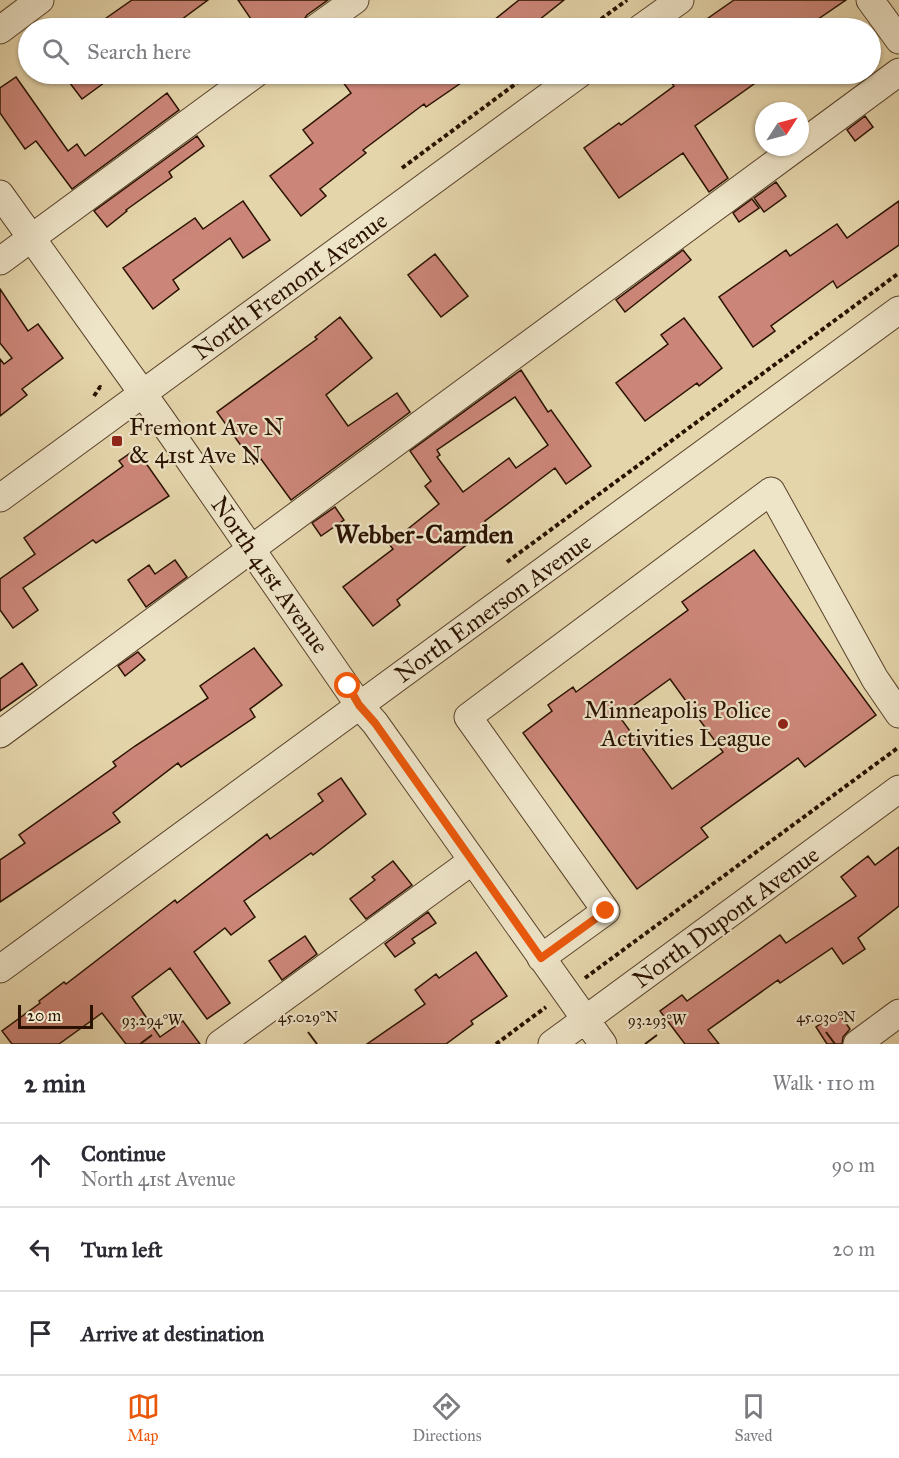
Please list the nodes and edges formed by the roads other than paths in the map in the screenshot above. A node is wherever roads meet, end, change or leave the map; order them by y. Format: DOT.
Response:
graph roads {
  1 [pos="40,0"];
  2 [pos="355,0"];
  3 [pos="680,0"];
  4 [pos="870,0"];
  5 [pos="330,18"];
  6 [pos="655,18"];
  7 [pos="0,30"];
  8 [pos="899,40"];
  9 [pos="899,72"];
  10 [pos="241,84"];
  11 [pos="565,84"];
  12 [pos="809,138"];
  13 [pos="784,156"];
  14 [pos="0,194"];
  15 [pos="31,238"];
  16 [pos="0,261"];
  17 [pos="899,310"];
  18 [pos="142,394"];
  19 [pos="0,498"];
  20 [pos="252,549"];
  21 [pos="359,705"];
  22 [pos="899,714"];
  23 [pos="0,734"];
  24 [pos="899,789"];
  25 [pos="472,861"];
  26 [pos="541,958"];
  27 [pos="0,969"];
  28 [pos="899,1013"];
  29 [pos="585,1020"];
  30 [pos="220,1044"];
  31 [pos="552,1044"];
  32 [pos="603,1044"];
  33 [pos="857,1044"];
  1 -- 7 [label="street"];
  2 -- 5 [label="street"];
  3 -- 6 [label="street"];
  4 -- 8 [label="street"];
  9 -- 12 [label="street"];
  10 -- 15 [label="street"];
  11 -- 18 [label="street, North Fremont Avenue"];
  13 -- 20 [label="street"];
  14 -- 15 [label="street, North 41st Avenue"];
  15 -- 16 [label="street"];
  15 -- 18 [label="street, North 41st Avenue"];
  17 -- 21 [label="street, North Emerson Avenue"];
  18 -- 19 [label="street, North Fremont Avenue"];
  18 -- 20 [label="street, North 41st Avenue"];
  20 -- 21 [label="street, North 41st Avenue"];
  20 -- 23 [label="street"];
  21 -- 25 [label="street, North 41st Avenue"];
  21 -- 27 [label="street, North Emerson Avenue"];
  22 -- 26 [label="street"];
  24 -- 29 [label="street, North Dupont Avenue"];
  25 -- 26 [label="street, North 41st Avenue"];
  25 -- 30 [label="street"];
  26 -- 29 [label="street, North 41st Avenue"];
  28 -- 33 [label="street"];
  29 -- 31 [label="street, North Dupont Avenue"];
  29 -- 32 [label="street, North 41st Avenue"];
}
